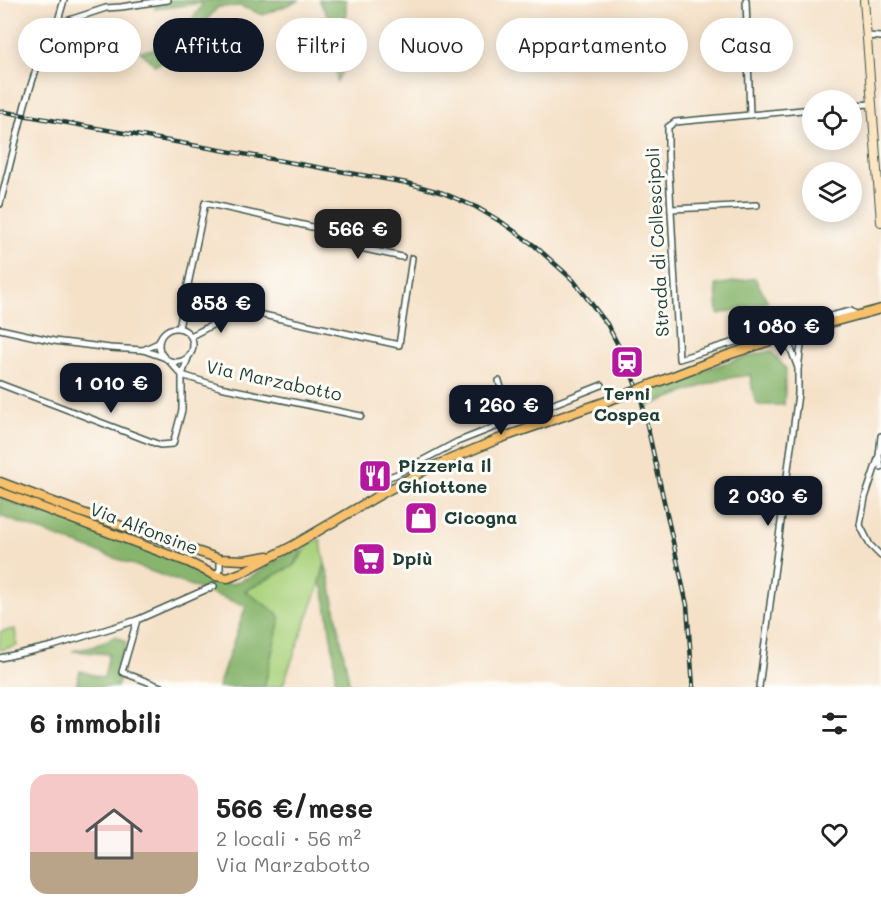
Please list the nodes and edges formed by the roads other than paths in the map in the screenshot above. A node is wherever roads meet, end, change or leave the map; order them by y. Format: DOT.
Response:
graph roads {
  1 [pos="64,0"];
  2 [pos="168,0"];
  3 [pos="746,0"];
  4 [pos="864,0"];
  5 [pos="59,18"];
  6 [pos="75,18"];
  7 [pos="867,36"];
  8 [pos="881,37"];
  9 [pos="35,72"];
  10 [pos="862,104"];
  11 [pos="872,104"];
  12 [pos="881,105"];
  13 [pos="802,110"];
  14 [pos="750,115"];
  15 [pos="0,204"];
  16 [pos="757,205"];
  17 [pos="671,209"];
  18 [pos="881,222"];
  19 [pos="402,257"];
  20 [pos="412,258"];
  21 [pos="881,309"];
  22 [pos="859,316"];
  23 [pos="179,328"];
  24 [pos="0,329"];
  25 [pos="803,330"];
  26 [pos="191,336"];
  27 [pos="786,336"];
  28 [pos="158,343"];
  29 [pos="143,350"];
  30 [pos="163,357"];
  31 [pos="188,358"];
  32 [pos="170,362"];
  33 [pos="798,369"];
  34 [pos="182,375"];
  35 [pos="499,381"];
  36 [pos="0,384"];
  37 [pos="602,385"];
  38 [pos="361,416"];
  39 [pos="511,420"];
  40 [pos="881,436"];
  41 [pos="879,456"];
  42 [pos="881,467"];
  43 [pos="0,482"];
  44 [pos="389,490"];
  45 [pos="2,494"];
  46 [pos="275,555"];
  47 [pos="881,556"];
  48 [pos="220,559"];
  49 [pos="216,576"];
  50 [pos="214,586"];
  51 [pos="137,620"];
  52 [pos="0,658"];
  53 [pos="161,687"];
  54 [pos="759,687"];
  1 -- 5 [label="street"];
  2 -- 6 [label="street"];
  3 -- 14 [label="street"];
  4 -- 7 [label="street"];
  7 -- 8 [label="street"];
  7 -- 11 [label="street"];
  9 -- 15 [label="street"];
  10 -- 11 [label="street"];
  11 -- 12 [label="street"];
  11 -- 18 [label="street"];
  13 -- 14 [label="street, Strada di Collescipoli"];
  14 -- 17 [label="street, Strada di Collescipoli"];
  16 -- 17 [label="street, Strada di Collescipoli"];
  17 -- 22 [label="street, Strada di Collescipoli"];
  19 -- 23 [label="street"];
  20 -- 26 [label="street, Via Marzabotto"];
  21 -- 22 [label="main road, Via Alfonsine"];
  22 -- 25 [label="main road, Via Alfonsine"];
  23 -- 26 [label="street, Via Marzabotto"];
  23 -- 28 [label="street, Via Marzabotto"];
  24 -- 29 [label="street, Via Marzabotto"];
  25 -- 27 [label="main road, Via Alfonsine"];
  25 -- 33 [label="street"];
  26 -- 31 [label="street, Via Marzabotto"];
  27 -- 33 [label="street"];
  27 -- 44 [label="main road, Via Alfonsine, bridge"];
  28 -- 29 [label="street, Via Marzabotto"];
  28 -- 30 [label="street"];
  29 -- 30 [label="street, Via Marzabotto"];
  30 -- 32 [label="street, Via Marzabotto"];
  31 -- 32 [label="street, Via Marzabotto"];
  31 -- 34 [label="street, Via Marzabotto"];
  32 -- 34 [label="street, Via Marzabotto"];
  33 -- 54 [label="street"];
  34 -- 36 [label="street, Via Marzabotto"];
  34 -- 38 [label="street, Via Marzabotto"];
  35 -- 39 [label="street"];
  37 -- 39 [label="street, Via Alfonsine"];
  39 -- 44 [label="street, Via Alfonsine"];
  40 -- 41 [label="street"];
  41 -- 42 [label="street"];
  41 -- 47 [label="street"];
  43 -- 48 [label="main road, Via Alfonsine"];
  44 -- 46 [label="main road, Via Alfonsine"];
  45 -- 49 [label="main road, Via Alfonsine"];
  46 -- 48 [label="main road, Via Alfonsine"];
  46 -- 49 [label="main road, Via Alfonsine"];
  48 -- 49 [label="street"];
  50 -- 51 [label="street"];
  51 -- 52 [label="street"];
  51 -- 53 [label="street"];
}
